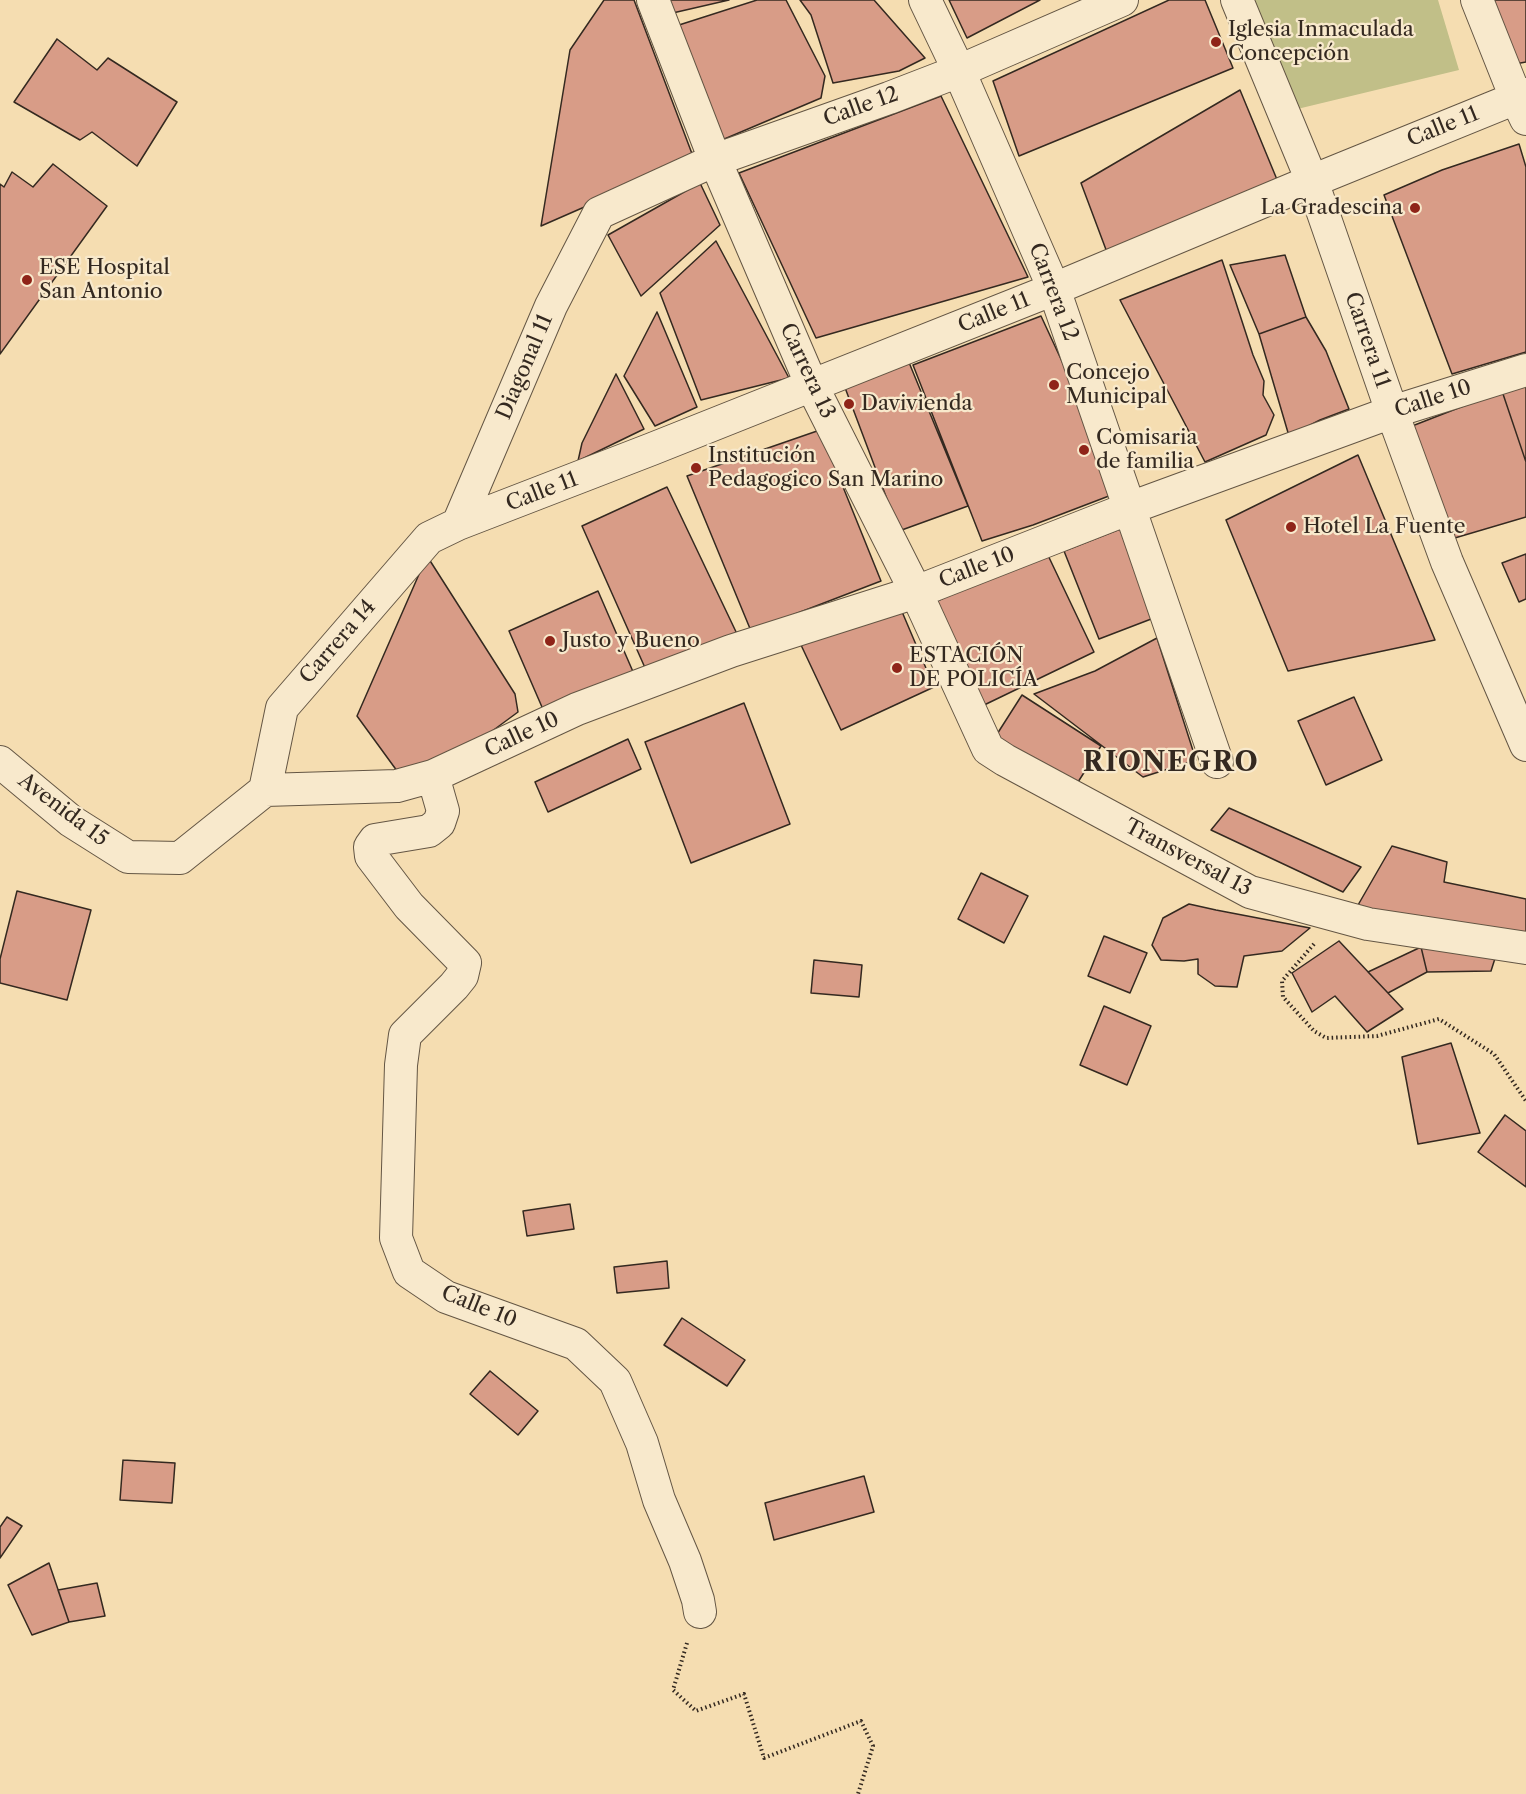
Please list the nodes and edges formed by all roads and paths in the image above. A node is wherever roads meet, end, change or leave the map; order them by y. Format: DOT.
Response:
graph roads {
  1 [pos="653,0"];
  2 [pos="926,0"];
  3 [pos="1122,0"];
  4 [pos="1237,0"];
  5 [pos="1477,0"];
  6 [pos="959,71"];
  7 [pos="1523,104"];
  8 [pos="715,160"];
  9 [pos="1312,181"];
  10 [pos="599,213"];
  11 [pos="1054,289"];
  12 [pos="1526,370"];
  13 [pos="812,386"];
  14 [pos="1392,412"];
  15 [pos="1130,508"];
  16 [pos="458,524"];
  17 [pos="916,592"];
  18 [pos="981,733"];
  19 [pos="1526,745"];
  20 [pos="0,762"];
  21 [pos="1217,762"];
  22 [pos="433,776"];
  23 [pos="266,790"];
  24 [pos="1339,916"];
  25 [pos="1526,948"];
  26 [pos="1526,1101"];
  27 [pos="699,1612"];
  28 [pos="858,1794"];
  1 -- 8 [label="street, Carrera 13"];
  2 -- 6 [label="street, Carrera 12"];
  3 -- 6 [label="street, Calle 12"];
  4 -- 9 [label="street, Carrera 11"];
  5 -- 7 [label="street"];
  6 -- 8 [label="street, Calle 12"];
  6 -- 11 [label="street, Carrera 12"];
  7 -- 9 [label="street, Calle 11"];
  8 -- 10 [label="street, Calle 12"];
  8 -- 13 [label="street, Carrera 13"];
  9 -- 11 [label="street, Calle 11"];
  9 -- 14 [label="street, Carrera 11"];
  10 -- 16 [label="street, Diagonal 11"];
  11 -- 13 [label="street, Calle 11"];
  11 -- 15 [label="street, Carrera 12"];
  12 -- 14 [label="street, Calle 10"];
  13 -- 16 [label="street, Calle 11"];
  13 -- 17 [label="street, Carrera 13"];
  14 -- 15 [label="street, Calle 10"];
  14 -- 19 [label="street, Carrera 11"];
  15 -- 17 [label="street, Calle 10"];
  15 -- 21 [label="street, Carrera 12"];
  16 -- 23 [label="street, Carrera 14"];
  17 -- 18 [label="street, Carrera 13"];
  17 -- 22 [label="street, Calle 10"];
  18 -- 24 [label="street, Transversal 13"];
  20 -- 23 [label="street, Avenida 15"];
  22 -- 23 [label="street, Calle 10"];
  22 -- 27 [label="street, Calle 10"];
  24 -- 25 [label="street, Transversal 13"];
  24 -- 26 [label="path"];
  27 -- 28 [label="path"];
}
